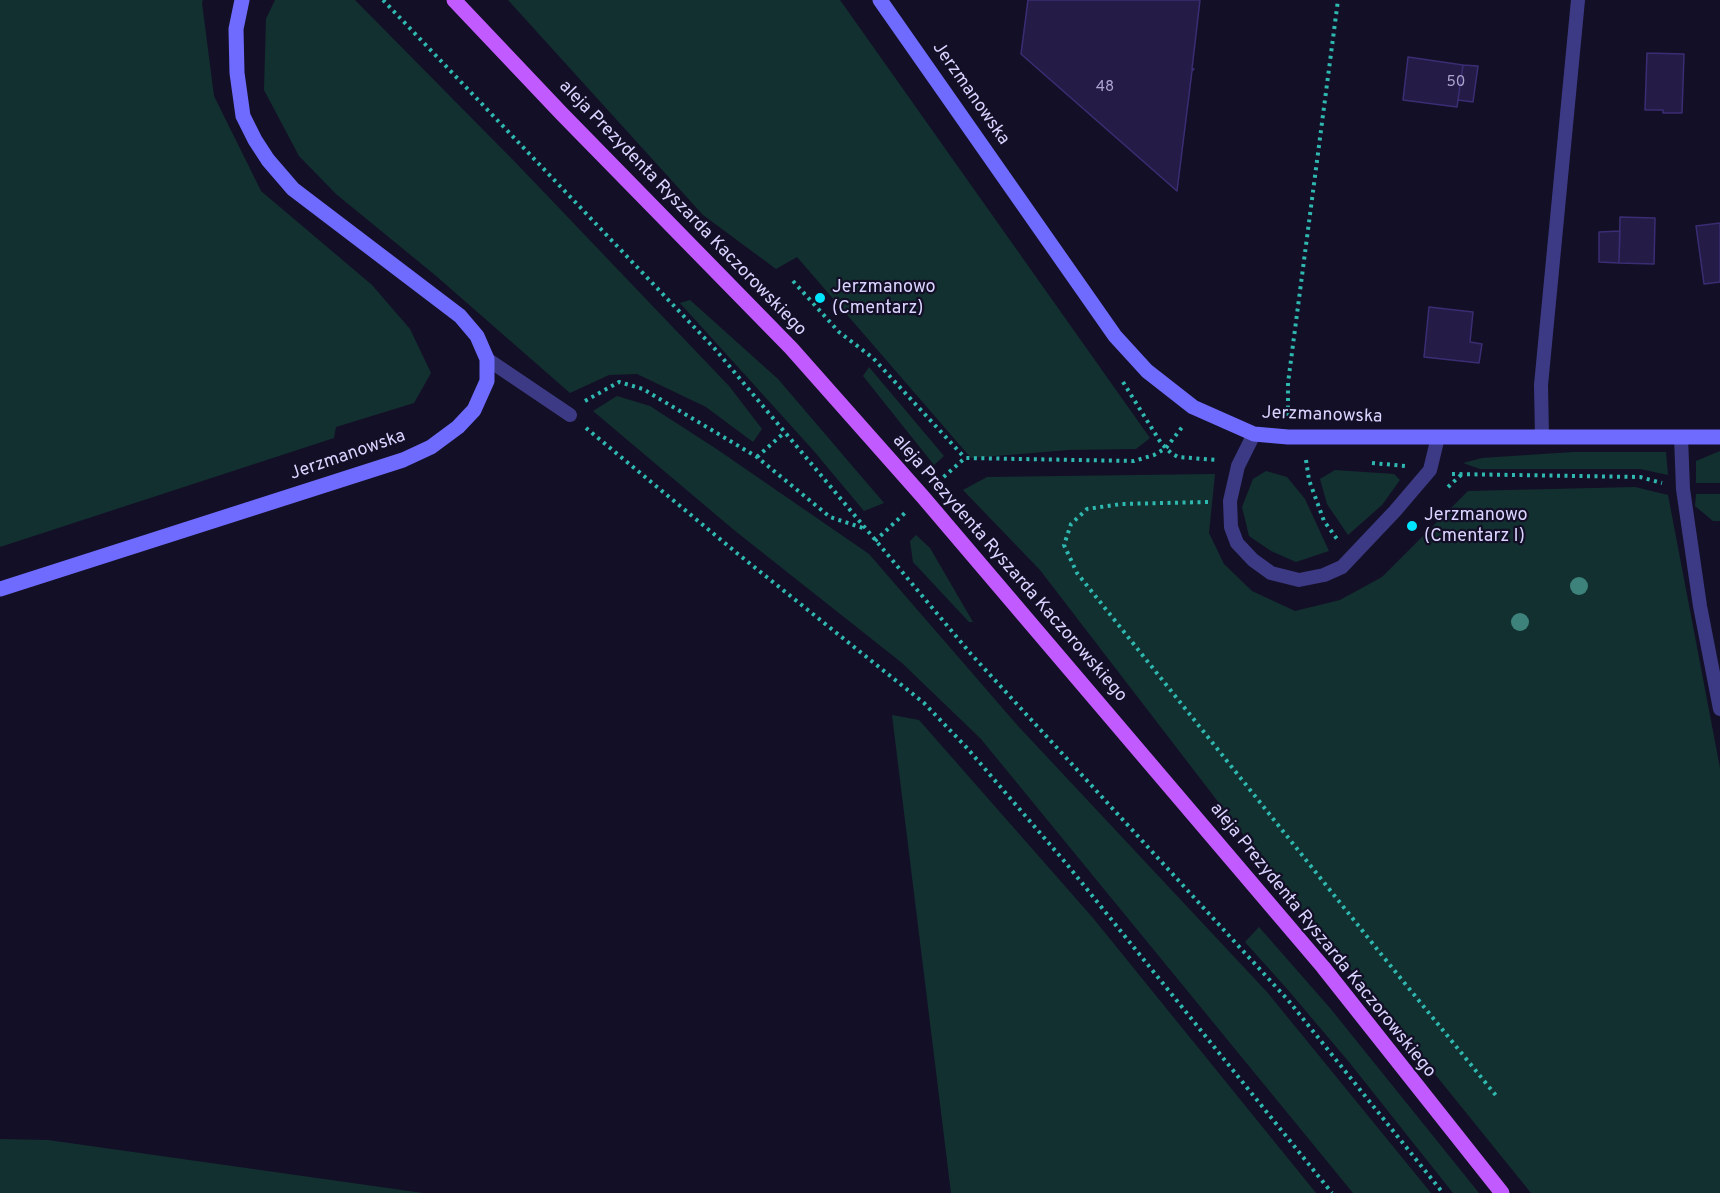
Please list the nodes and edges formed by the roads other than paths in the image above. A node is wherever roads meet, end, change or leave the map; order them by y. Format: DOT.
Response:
graph roads {
  1 [pos="242,0"];
  2 [pos="454,0"];
  3 [pos="880,0"];
  4 [pos="1578,0"];
  5 [pos="488,359"];
  6 [pos="570,415"];
  7 [pos="1254,434"];
  8 [pos="1438,437"];
  9 [pos="1542,437"];
  10 [pos="1681,437"];
  11 [pos="1720,437"];
  12 [pos="0,589"];
  13 [pos="1720,709"];
  14 [pos="1502,1193"];
  1 -- 5 [label="street"];
  2 -- 14 [label="main road, aleja Prezydenta Ryszarda Kaczorowskiego"];
  3 -- 7 [label="street, Jerzmanowska"];
  4 -- 9 [label="lane"];
  5 -- 6 [label="lane"];
  5 -- 12 [label="street, Jerzmanowska"];
  7 -- 8 [label="street, Jerzmanowska"];
  7 -- 8 [label="lane"];
  8 -- 9 [label="street, Jerzmanowska"];
  9 -- 10 [label="street, Jerzmanowska"];
  10 -- 11 [label="street, Jerzmanowska"];
  10 -- 13 [label="lane"];
}
